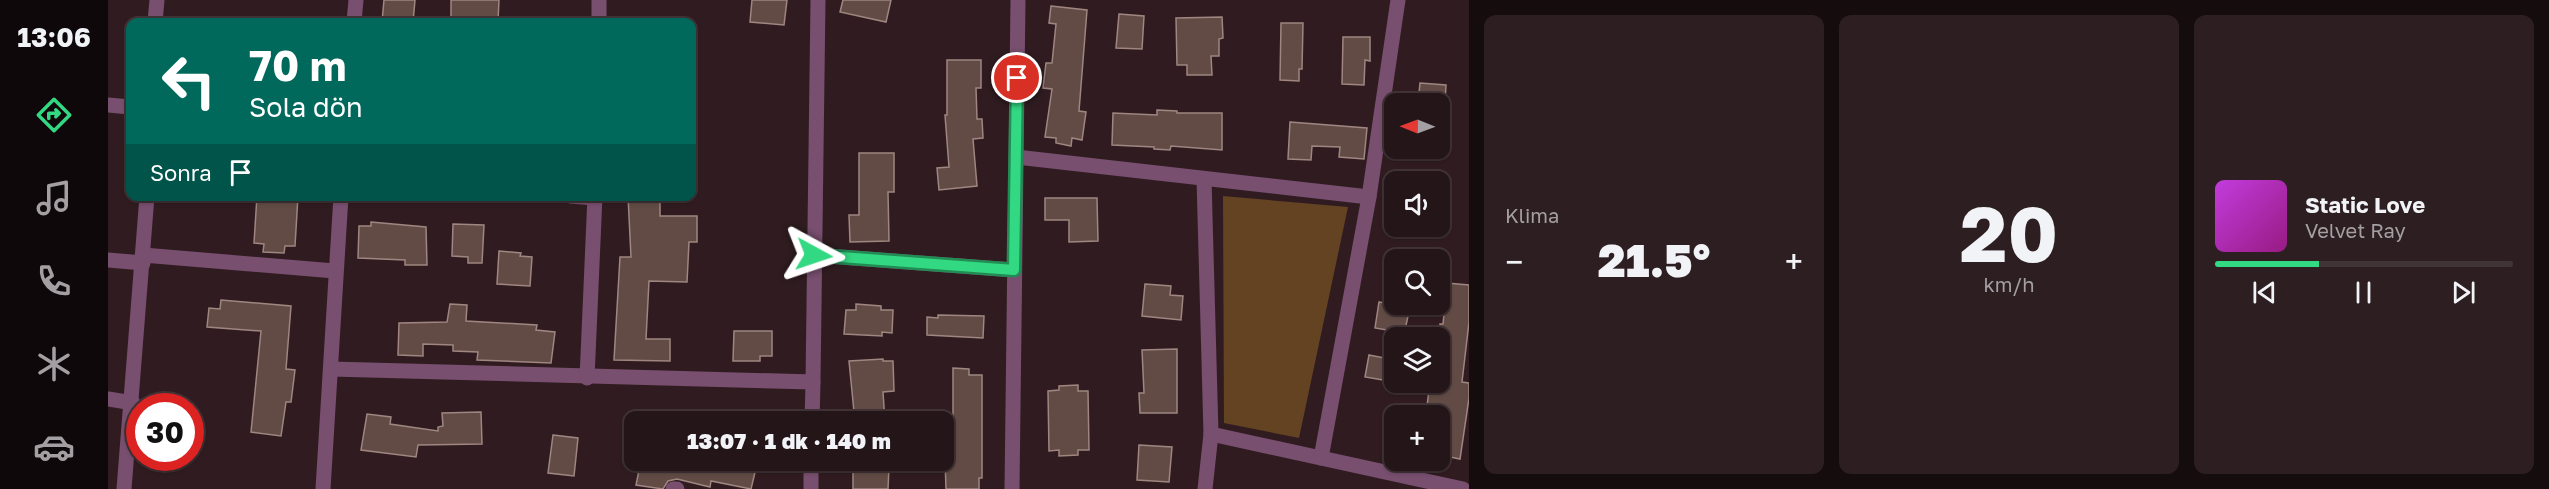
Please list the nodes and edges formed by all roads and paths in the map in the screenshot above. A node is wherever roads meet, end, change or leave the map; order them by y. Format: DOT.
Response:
graph roads {
  1 [pos="157,0"];
  2 [pos="356,0"];
  3 [pos="599,0"];
  4 [pos="818,0"];
  5 [pos="1018,0"];
  6 [pos="1398,0"];
  7 [pos="156,18"];
  8 [pos="354,18"];
  9 [pos="599,18"];
  10 [pos="108,105"];
  11 [pos="126,107"];
  12 [pos="1016,157"];
  13 [pos="1204,179"];
  14 [pos="1369,197"];
  15 [pos="147,201"];
  16 [pos="341,201"];
  17 [pos="595,201"];
  18 [pos="814,255"];
  19 [pos="143,259"];
  20 [pos="108,260"];
  21 [pos="1014,270"];
  22 [pos="335,271"];
  23 [pos="331,369"];
  24 [pos="587,378"];
  25 [pos="813,382"];
  26 [pos="134,393"];
  27 [pos="108,399"];
  28 [pos="126,402"];
  29 [pos="812,411"];
  30 [pos="1211,434"];
  31 [pos="1322,458"];
  32 [pos="126,470"];
  33 [pos="811,471"];
  34 [pos="124,489"];
  35 [pos="323,489"];
  36 [pos="811,489"];
  37 [pos="1012,489"];
  38 [pos="1205,489"];
  39 [pos="1463,489"];
  1 -- 7 [label="street"];
  2 -- 8 [label="street"];
  3 -- 9 [label="street"];
  4 -- 18 [label="street"];
  5 -- 12 [label="street"];
  6 -- 14 [label="street"];
  10 -- 11 [label="street"];
  12 -- 13 [label="street"];
  12 -- 21 [label="street"];
  13 -- 14 [label="street"];
  13 -- 30 [label="street"];
  14 -- 31 [label="street"];
  15 -- 19 [label="street"];
  16 -- 22 [label="street"];
  17 -- 24 [label="street"];
  18 -- 21 [label="street"];
  18 -- 25 [label="street"];
  19 -- 20 [label="street"];
  19 -- 22 [label="street"];
  19 -- 26 [label="street"];
  21 -- 37 [label="street"];
  22 -- 23 [label="street"];
  23 -- 24 [label="street"];
  23 -- 35 [label="street"];
  24 -- 25 [label="street"];
  25 -- 29 [label="street"];
  27 -- 28 [label="street"];
  30 -- 31 [label="street"];
  30 -- 38 [label="street"];
  31 -- 39 [label="street"];
  32 -- 34 [label="street"];
  33 -- 36 [label="street"];
}
